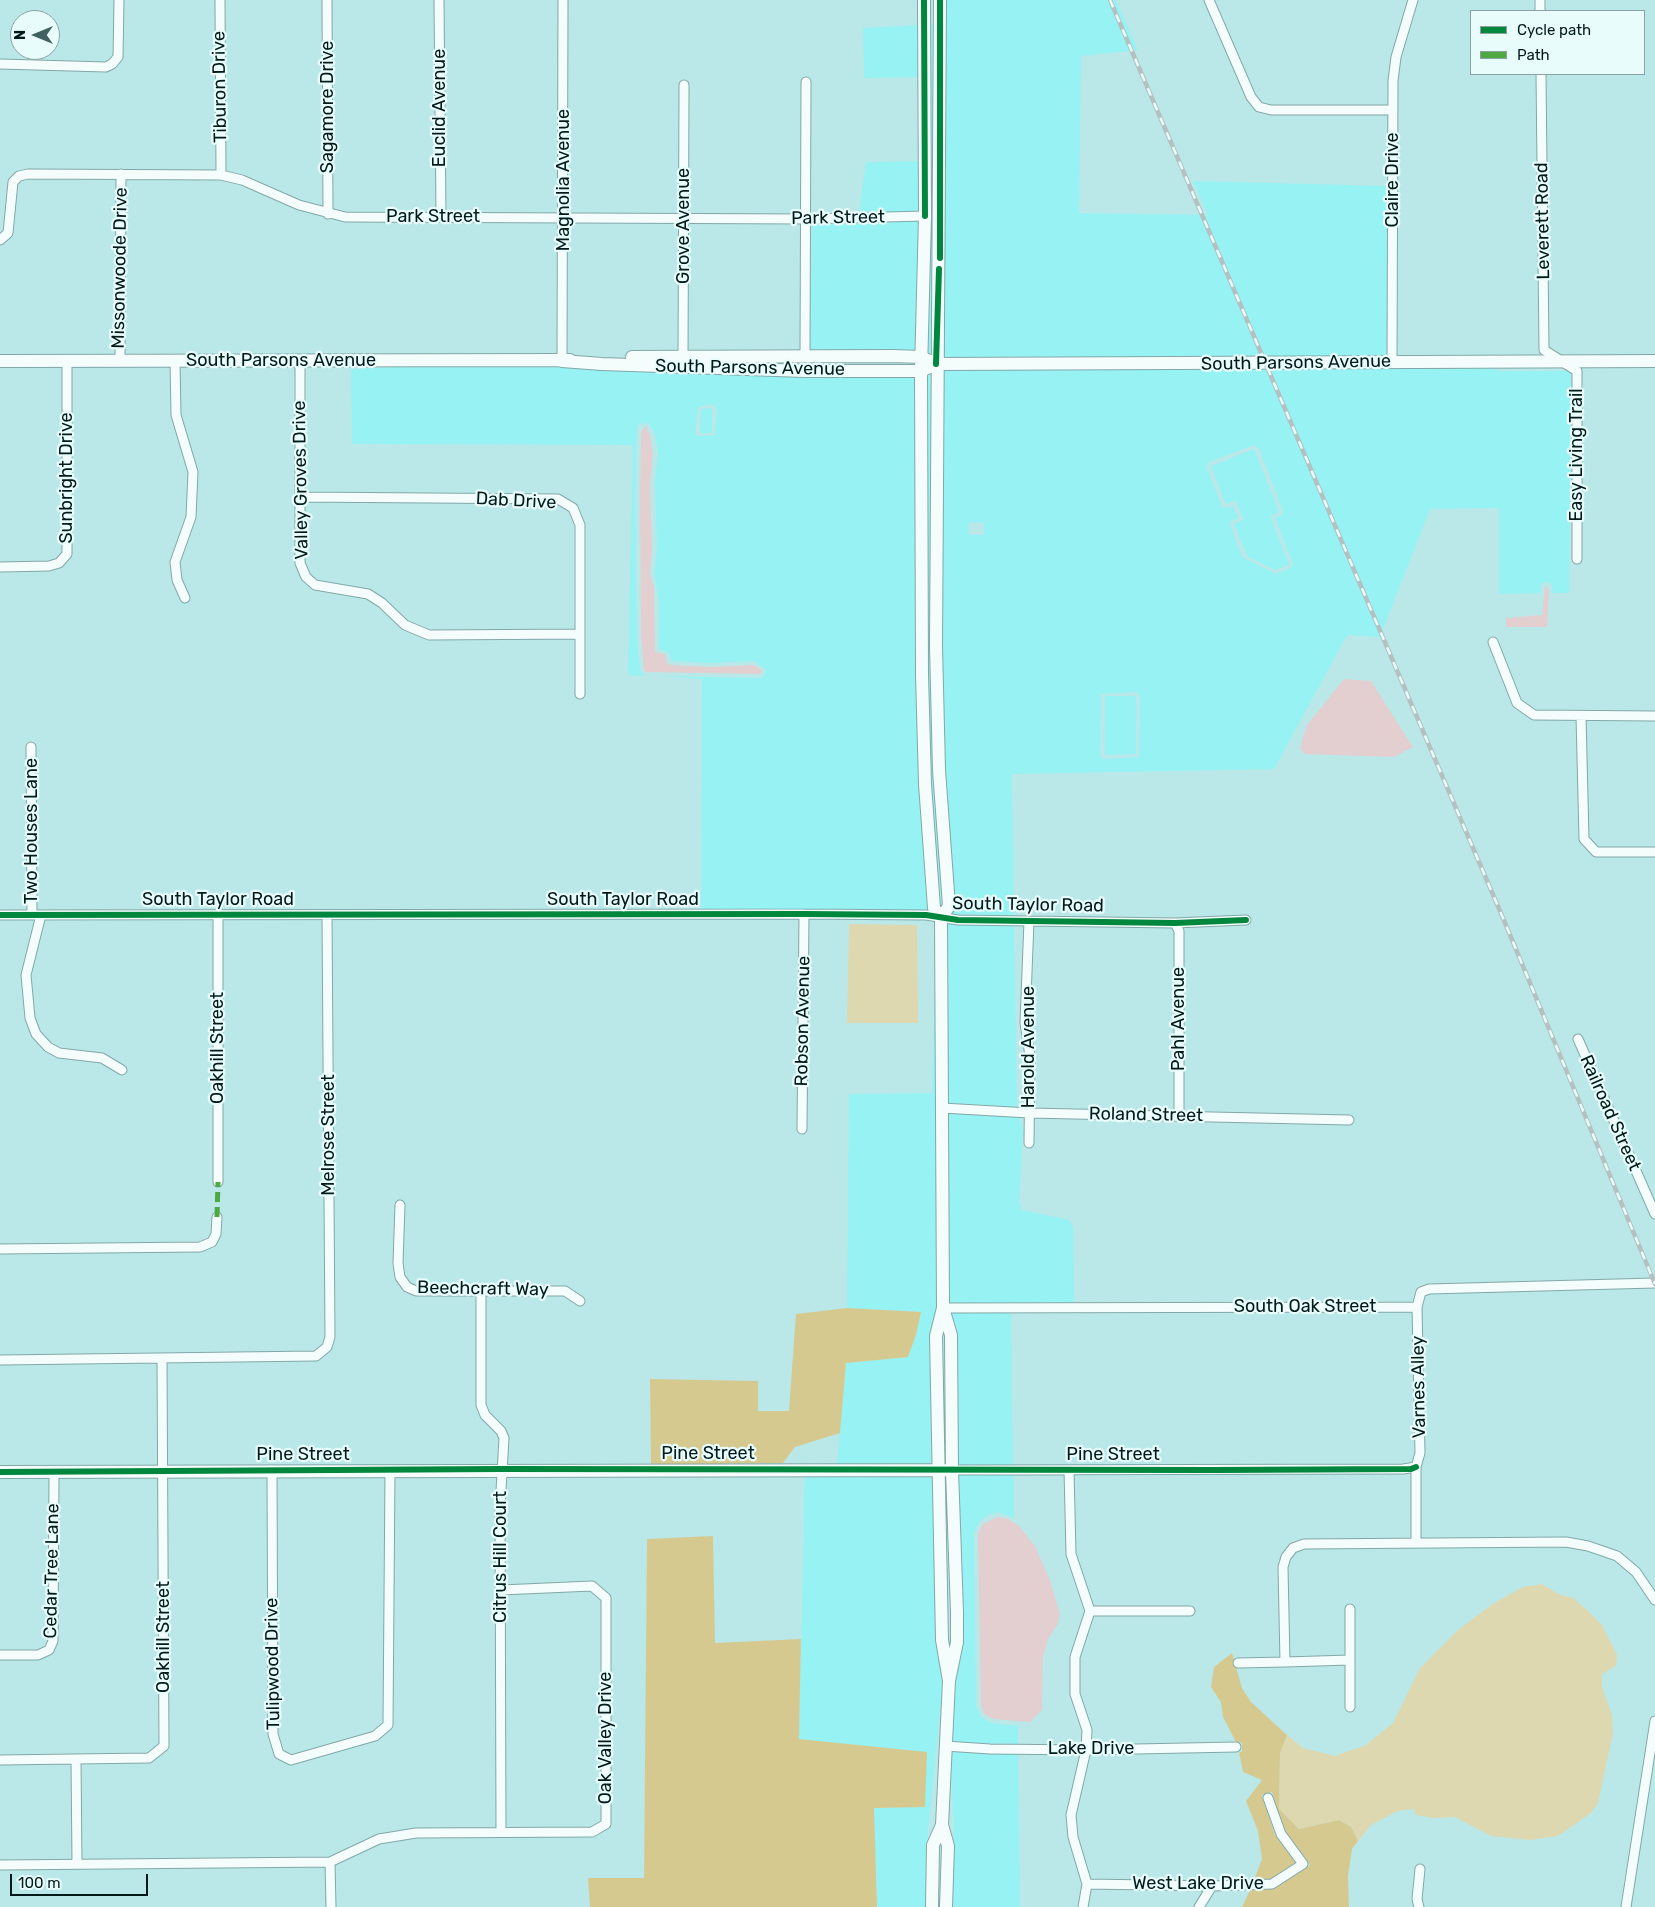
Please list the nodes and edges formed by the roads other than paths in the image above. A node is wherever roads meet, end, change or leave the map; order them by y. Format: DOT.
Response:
graph roads {
  1 [pos="119,0"];
  2 [pos="220,0"];
  3 [pos="327,0"];
  4 [pos="439,0"];
  5 [pos="563,0"];
  6 [pos="924,0"];
  7 [pos="940,0"];
  8 [pos="1209,0"];
  9 [pos="1413,0"];
  10 [pos="0,64"];
  11 [pos="1541,75"];
  12 [pos="806,82"];
  13 [pos="684,86"];
  14 [pos="1393,110"];
  15 [pos="121,174"];
  16 [pos="221,175"];
  17 [pos="328,214"];
  18 [pos="925,216"];
  19 [pos="441,217"];
  20 [pos="564,217"];
  21 [pos="684,217"];
  22 [pos="806,219"];
  23 [pos="0,240"];
  24 [pos="805,355"];
  25 [pos="921,357"];
  26 [pos="562,360"];
  27 [pos="0,361"];
  28 [pos="67,361"];
  29 [pos="120,361"];
  30 [pos="175,361"];
  31 [pos="300,361"];
  32 [pos="1559,361"];
  33 [pos="1655,361"];
  34 [pos="683,362"];
  35 [pos="1392,362"];
  36 [pos="936,364"];
  37 [pos="921,370"];
  38 [pos="299,497"];
  39 [pos="1576,559"];
  40 [pos="0,567"];
  41 [pos="185,598"];
  42 [pos="580,634"];
  43 [pos="1494,642"];
  44 [pos="580,694"];
  45 [pos="1581,716"];
  46 [pos="1655,716"];
  47 [pos="31,747"];
  48 [pos="1655,852"];
  49 [pos="804,914"];
  50 [pos="0,915"];
  51 [pos="36,915"];
  52 [pos="218,915"];
  53 [pos="327,916"];
  54 [pos="941,918"];
  55 [pos="1246,920"];
  56 [pos="1029,922"];
  57 [pos="1175,923"];
  58 [pos="1578,1039"];
  59 [pos="122,1070"];
  60 [pos="942,1108"];
  61 [pos="1029,1113"];
  62 [pos="1179,1115"];
  63 [pos="1349,1120"];
  64 [pos="802,1129"];
  65 [pos="1029,1144"];
  66 [pos="218,1182"];
  67 [pos="400,1205"];
  68 [pos="1655,1214"];
  69 [pos="217,1217"];
  70 [pos="0,1249"];
  71 [pos="1655,1283"];
  72 [pos="481,1291"];
  73 [pos="580,1301"];
  74 [pos="1417,1307"];
  75 [pos="943,1308"];
  76 [pos="162,1358"];
  77 [pos="0,1360"];
  78 [pos="1416,1467"];
  79 [pos="164,1470"];
  80 [pos="272,1470"];
  81 [pos="390,1470"];
  82 [pos="501,1470"];
  83 [pos="937,1470"];
  84 [pos="952,1470"];
  85 [pos="1069,1470"];
  86 [pos="0,1472"];
  87 [pos="54,1472"];
  88 [pos="1416,1542"];
  89 [pos="501,1590"];
  90 [pos="1655,1600"];
  91 [pos="1350,1609"];
  92 [pos="1090,1611"];
  93 [pos="1190,1611"];
  94 [pos="0,1655"];
  95 [pos="1350,1660"];
  96 [pos="1285,1662"];
  97 [pos="1238,1663"];
  98 [pos="949,1682"];
  99 [pos="1350,1707"];
  100 [pos="1655,1721"];
  101 [pos="945,1746"];
  102 [pos="1236,1747"];
  103 [pos="1086,1750"];
  104 [pos="0,1760"];
  105 [pos="76,1760"];
  106 [pos="1268,1798"];
  107 [pos="942,1825"];
  108 [pos="501,1831"];
  109 [pos="330,1862"];
  110 [pos="77,1864"];
  111 [pos="0,1865"];
  112 [pos="1420,1869"];
  113 [pos="1087,1884"];
  114 [pos="1212,1886"];
  115 [pos="331,1907"];
  116 [pos="932,1907"];
  117 [pos="946,1907"];
  118 [pos="1083,1907"];
  119 [pos="1199,1907"];
  120 [pos="1419,1907"];
  121 [pos="1626,1907"];
  1 -- 10 [label="street"];
  2 -- 16 [label="street, Tiburon Drive"];
  3 -- 17 [label="street, Sagamore Drive"];
  4 -- 19 [label="street, Euclid Avenue"];
  5 -- 20 [label="street, Magnolia Avenue"];
  6 -- 18 [label="main road"];
  7 -- 36 [label="main road"];
  8 -- 14 [label="street"];
  9 -- 14 [label="street, Claire Drive"];
  11 -- 32 [label="street, Leverett Road"];
  12 -- 22 [label="street"];
  13 -- 21 [label="street, Grove Avenue"];
  14 -- 35 [label="street, Claire Drive"];
  15 -- 16 [label="street, Park Street"];
  15 -- 23 [label="street, Park Street"];
  15 -- 29 [label="street, Missonwoode Drive"];
  16 -- 17 [label="street, Park Street"];
  17 -- 19 [label="street, Park Street"];
  18 -- 22 [label="street, Park Street"];
  18 -- 25 [label="main road"];
  19 -- 20 [label="street, Park Street"];
  20 -- 21 [label="street, Park Street"];
  20 -- 26 [label="street, Magnolia Avenue"];
  21 -- 22 [label="street, Park Street"];
  21 -- 34 [label="street, Grove Avenue"];
  22 -- 24 [label="street"];
  24 -- 25 [label="main road, South Parsons Avenue"];
  24 -- 34 [label="main road, South Parsons Avenue"];
  25 -- 36 [label="main road, South Parsons Avenue"];
  25 -- 37 [label="main road"];
  26 -- 31 [label="main road, South Parsons Avenue"];
  26 -- 34 [label="main road, South Parsons Avenue"];
  27 -- 28 [label="main road, South Parsons Avenue"];
  28 -- 29 [label="main road, South Parsons Avenue"];
  28 -- 40 [label="street, Sunbright Drive"];
  29 -- 30 [label="main road, South Parsons Avenue"];
  30 -- 31 [label="main road, South Parsons Avenue"];
  30 -- 41 [label="street"];
  31 -- 38 [label="street, Valley Groves Drive"];
  32 -- 33 [label="main road, South Parsons Avenue"];
  32 -- 35 [label="main road, South Parsons Avenue"];
  32 -- 39 [label="street, Easy Living Trail"];
  34 -- 37 [label="main road, South Parsons Avenue"];
  35 -- 36 [label="main road, South Parsons Avenue"];
  36 -- 37 [label="main road, South Parsons Avenue"];
  36 -- 54 [label="main road"];
  37 -- 54 [label="main road"];
  38 -- 42 [label="street, Valley Groves Drive"];
  38 -- 42 [label="street, Dab Drive"];
  42 -- 44 [label="street, Dab Drive"];
  43 -- 45 [label="street"];
  45 -- 46 [label="street"];
  45 -- 48 [label="street"];
  47 -- 51 [label="street, Two Houses Lane"];
  49 -- 53 [label="street, South Taylor Road"];
  49 -- 54 [label="street, South Taylor Road"];
  49 -- 64 [label="street, Robson Avenue"];
  50 -- 51 [label="street, South Taylor Road"];
  51 -- 52 [label="street, South Taylor Road"];
  51 -- 59 [label="street, Two Houses Lane"];
  52 -- 53 [label="street, South Taylor Road"];
  52 -- 66 [label="street, Oakhill Street"];
  53 -- 76 [label="street, Melrose Street"];
  54 -- 56 [label="street, South Taylor Road"];
  54 -- 60 [label="main road"];
  55 -- 57 [label="street, South Taylor Road"];
  56 -- 57 [label="street, South Taylor Road"];
  56 -- 61 [label="street, Harold Avenue"];
  57 -- 62 [label="street, Pahl Avenue"];
  58 -- 68 [label="street, Railroad Street"];
  60 -- 61 [label="street, Roland Street"];
  60 -- 75 [label="main road"];
  61 -- 62 [label="street, Roland Street"];
  61 -- 65 [label="street, Harold Avenue"];
  62 -- 63 [label="street, Roland Street"];
  67 -- 72 [label="street, Beechcraft Way"];
  69 -- 70 [label="street"];
  71 -- 74 [label="street"];
  72 -- 73 [label="street, Beechcraft Way"];
  72 -- 82 [label="street, Citrus Hill Court"];
  74 -- 75 [label="street, South Oak Street"];
  74 -- 78 [label="street, Varnes Alley"];
  75 -- 83 [label="main road"];
  75 -- 84 [label="main road"];
  76 -- 77 [label="street"];
  76 -- 79 [label="street, Oakhill Street"];
  78 -- 85 [label="street, Pine Street"];
  78 -- 88 [label="street, Varnes Alley"];
  79 -- 80 [label="main road, Pine Street"];
  79 -- 87 [label="main road, Pine Street"];
  79 -- 105 [label="street, Oakhill Street"];
  80 -- 81 [label="main road, Pine Street"];
  80 -- 81 [label="street, Tulipwood Drive"];
  81 -- 82 [label="main road, Pine Street"];
  82 -- 83 [label="main road, Pine Street"];
  82 -- 89 [label="street, Citrus Hill Court"];
  83 -- 84 [label="main road, Pine Street"];
  83 -- 98 [label="main road"];
  84 -- 85 [label="street, Pine Street"];
  84 -- 98 [label="main road"];
  85 -- 92 [label="street"];
  86 -- 87 [label="main road, Pine Street"];
  87 -- 94 [label="street, Cedar Tree Lane"];
  88 -- 90 [label="street"];
  88 -- 96 [label="street"];
  89 -- 108 [label="street, Citrus Hill Court"];
  89 -- 108 [label="street, Oak Valley Drive"];
  91 -- 95 [label="street"];
  92 -- 93 [label="street"];
  92 -- 103 [label="street"];
  95 -- 96 [label="street"];
  95 -- 99 [label="street"];
  96 -- 97 [label="street"];
  98 -- 101 [label="main road"];
  100 -- 121 [label="street"];
  101 -- 103 [label="street, Lake Drive"];
  101 -- 107 [label="main road"];
  102 -- 103 [label="street, Lake Drive"];
  103 -- 113 [label="street"];
  104 -- 105 [label="street, Oakhill Street"];
  105 -- 110 [label="street"];
  106 -- 114 [label="street, West Lake Drive"];
  107 -- 116 [label="main road"];
  107 -- 117 [label="main road"];
  108 -- 109 [label="street, Oak Valley Drive"];
  109 -- 110 [label="street, Oak Valley Drive"];
  109 -- 115 [label="street"];
  110 -- 111 [label="street, Oak Valley Drive"];
  112 -- 120 [label="street"];
  113 -- 114 [label="street, West Lake Drive"];
  113 -- 118 [label="street"];
  114 -- 119 [label="street"];
}
